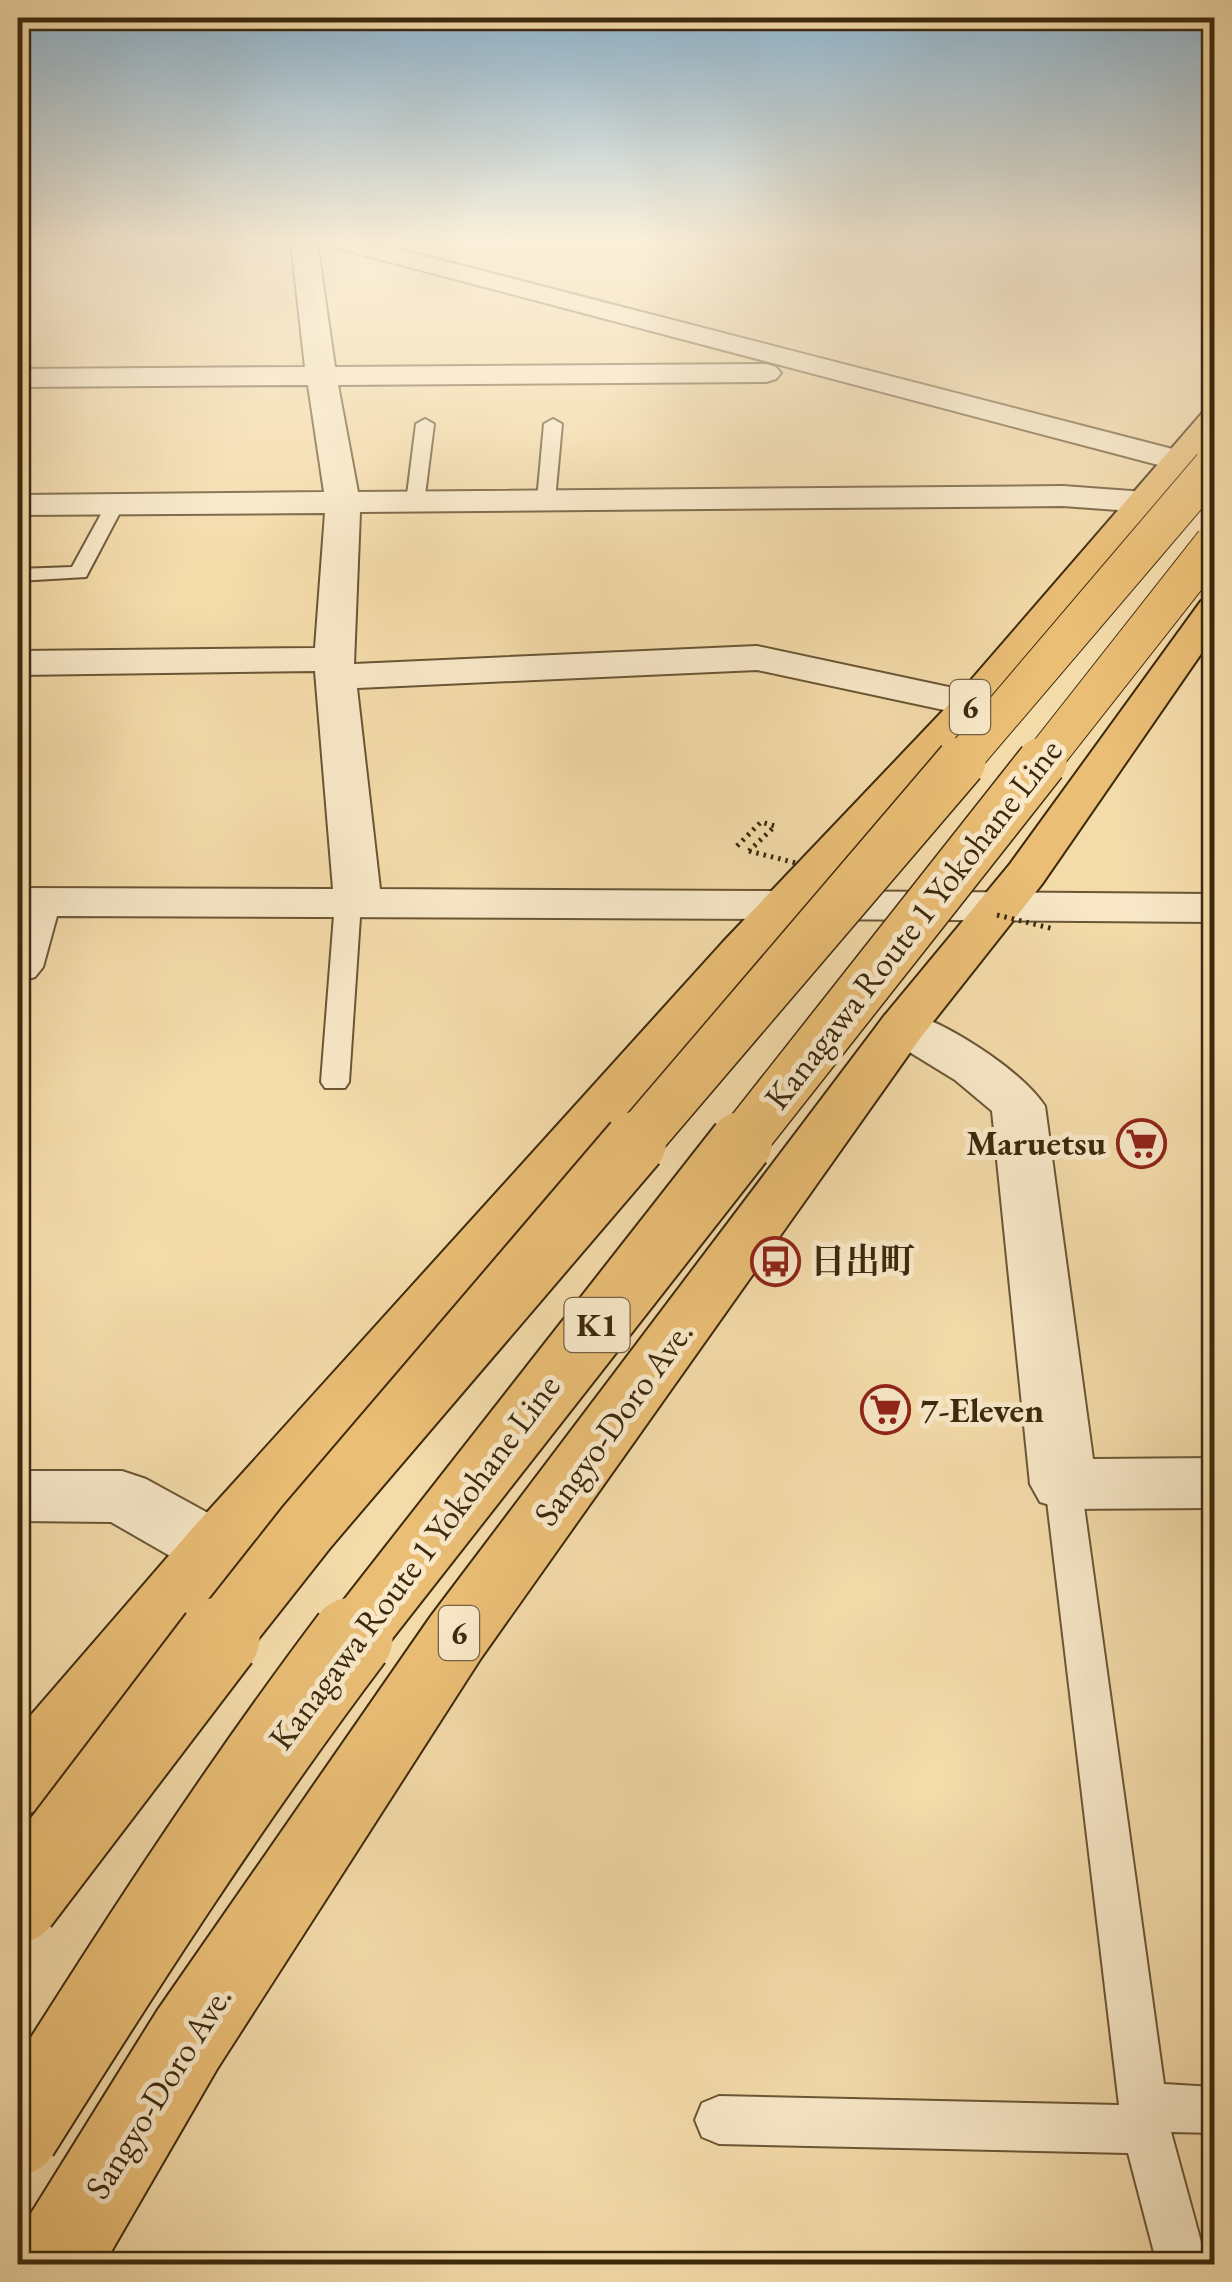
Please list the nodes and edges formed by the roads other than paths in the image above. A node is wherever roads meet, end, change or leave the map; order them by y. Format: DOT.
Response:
graph roads {
  1 [pos="318,348"];
  2 [pos="749,348"];
  3 [pos="839,372"];
  4 [pos="321,376"];
  5 [pos="18,378"];
  6 [pos="1214,419"];
  7 [pos="426,424"];
  8 [pos="554,424"];
  9 [pos="1202,466"];
  10 [pos="546,500"];
  11 [pos="1145,502"];
  12 [pos="343,503"];
  13 [pos="415,503"];
  14 [pos="18,505"];
  15 [pos="116,505"];
  16 [pos="1214,543"];
  17 [pos="18,575"];
  18 [pos="1214,611"];
  19 [pos="18,663"];
  20 [pos="336,668"];
  21 [pos="972,704"];
  22 [pos="27,902"];
  23 [pos="353,902"];
  24 [pos="785,905"];
  25 [pos="1002,905"];
  26 [pos="1214,908"];
  27 [pos="18,967"];
  28 [pos="904,1026"];
  29 [pos="335,1082"];
  30 [pos="1214,1483"];
  31 [pos="1063,1484"];
  32 [pos="18,1496"];
  33 [pos="215,1550"];
  34 [pos="18,1784"];
  35 [pos="18,1902"];
  36 [pos="1214,2110"];
  37 [pos="1145,2118"];
  38 [pos="719,2120"];
  39 [pos="18,2134"];
  40 [pos="54,2264"];
  41 [pos="1182,2264"];
  1 -- 4 [label="street"];
  2 -- 3 [label="street"];
  3 -- 4 [label="street"];
  3 -- 9 [label="street"];
  4 -- 5 [label="street"];
  4 -- 12 [label="street"];
  6 -- 9 [label="main road, 6"];
  7 -- 13 [label="lane"];
  8 -- 10 [label="lane"];
  9 -- 11 [label="main road, 6"];
  9 -- 35 [label="main road, Kanagawa Route 1 Yokohane Line / K1, bridge"];
  10 -- 11 [label="street"];
  10 -- 13 [label="street"];
  11 -- 21 [label="main road, 6"];
  12 -- 13 [label="street"];
  12 -- 15 [label="street"];
  12 -- 20 [label="street"];
  14 -- 15 [label="street"];
  15 -- 17 [label="lane"];
  16 -- 39 [label="main road, Kanagawa Route 1 Yokohane Line / K1, bridge"];
  18 -- 25 [label="main road, Sangyo-Doro Ave. / 6"];
  19 -- 20 [label="street"];
  20 -- 21 [label="street"];
  20 -- 23 [label="street"];
  21 -- 24 [label="main road, 6"];
  22 -- 23 [label="street"];
  22 -- 27 [label="street"];
  23 -- 24 [label="street"];
  23 -- 29 [label="lane"];
  24 -- 25 [label="street"];
  24 -- 33 [label="main road, 6"];
  25 -- 26 [label="street"];
  25 -- 28 [label="main road, Sangyo-Doro Ave. / 6"];
  28 -- 31 [label="street"];
  28 -- 40 [label="main road, Sangyo-Doro Ave. / 6"];
  30 -- 31 [label="street"];
  31 -- 37 [label="lane"];
  32 -- 33 [label="street"];
  33 -- 34 [label="main road, 6"];
  36 -- 37 [label="lane"];
  37 -- 38 [label="lane"];
  37 -- 41 [label="lane"];
}
